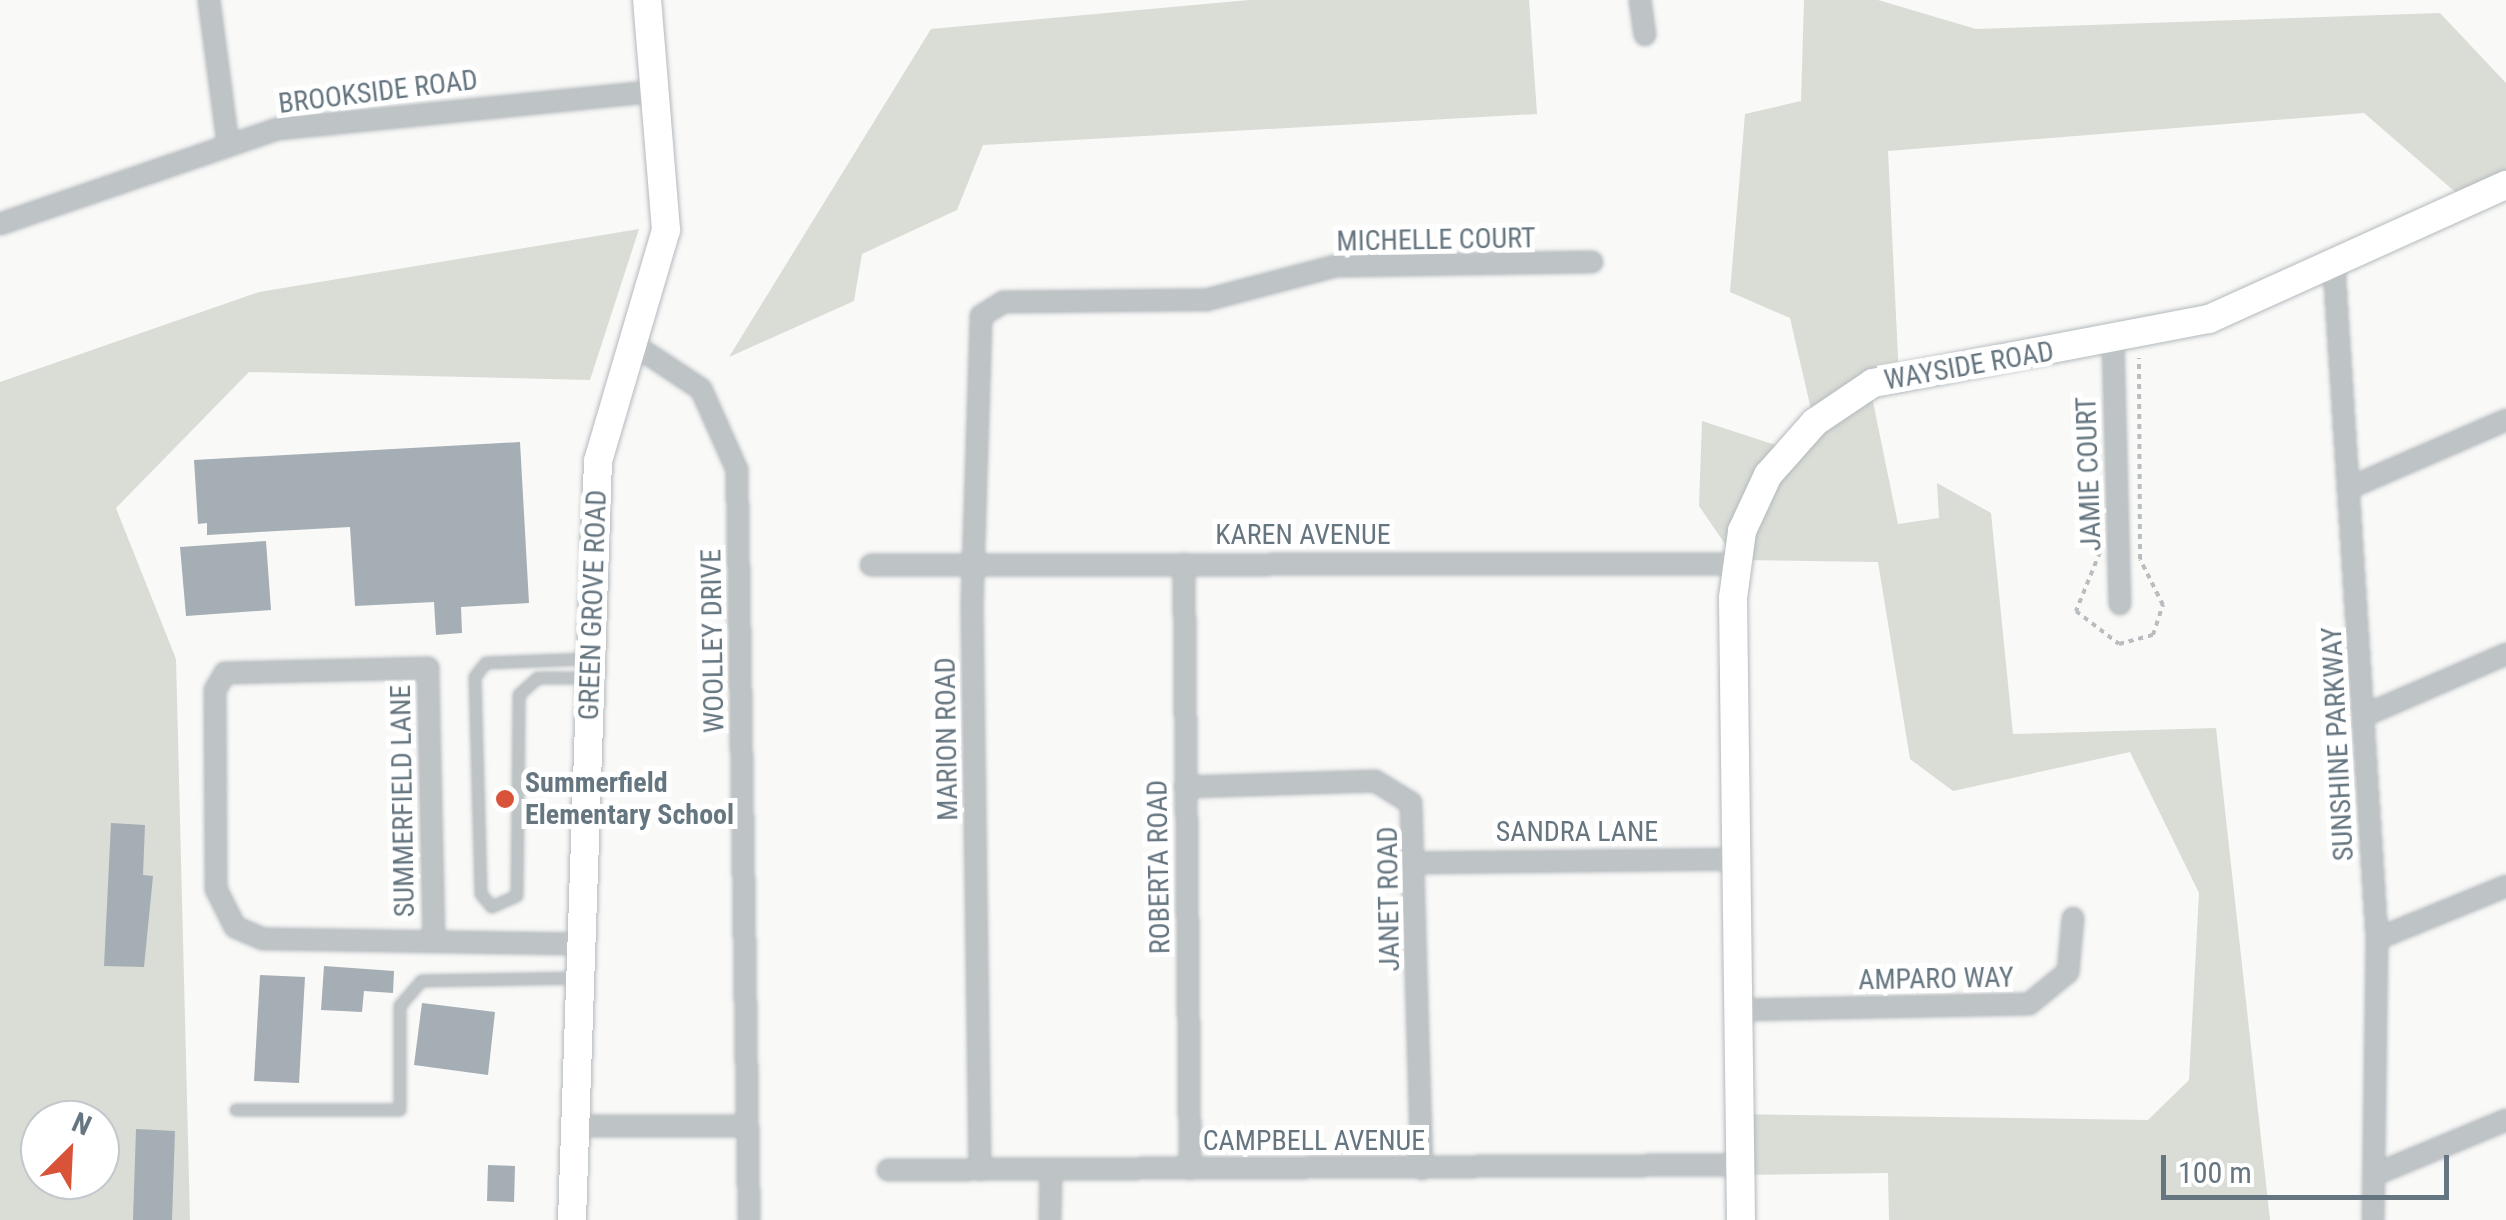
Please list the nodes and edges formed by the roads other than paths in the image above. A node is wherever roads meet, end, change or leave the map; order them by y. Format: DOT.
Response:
graph roads {
  1 [pos="209,0"];
  2 [pos="647,0"];
  3 [pos="1640,0"];
  4 [pos="1645,35"];
  5 [pos="656,91"];
  6 [pos="228,144"];
  7 [pos="2506,185"];
  8 [pos="0,224"];
  9 [pos="1592,262"];
  10 [pos="2334,266"];
  11 [pos="986,310"];
  12 [pos="2113,341"];
  13 [pos="636,346"];
  14 [pos="2506,420"];
  15 [pos="2349,488"];
  16 [pos="974,564"];
  17 [pos="1184,564"];
  18 [pos="1734,564"];
  19 [pos="872,565"];
  20 [pos="2120,604"];
  21 [pos="2506,654"];
  22 [pos="590,669"];
  23 [pos="2362,716"];
  24 [pos="1185,787"];
  25 [pos="1736,859"];
  26 [pos="1418,864"];
  27 [pos="2506,886"];
  28 [pos="2072,918"];
  29 [pos="2377,939"];
  30 [pos="434,941"];
  31 [pos="584,944"];
  32 [pos="583,978"];
  33 [pos="1739,1010"];
  34 [pos="236,1110"];
  35 [pos="2506,1120"];
  36 [pos="580,1126"];
  37 [pos="746,1126"];
  38 [pos="1739,1164"];
  39 [pos="1422,1168"];
  40 [pos="1190,1169"];
  41 [pos="888,1170"];
  42 [pos="980,1170"];
  43 [pos="1051,1170"];
  44 [pos="2374,1176"];
  45 [pos="572,1220"];
  46 [pos="749,1220"];
  47 [pos="1050,1220"];
  48 [pos="1741,1220"];
  49 [pos="2373,1220"];
  1 -- 6 [label="street"];
  2 -- 5 [label="street, GREEN GROVE ROAD"];
  3 -- 4 [label="street"];
  5 -- 6 [label="street, BROOKSIDE ROAD"];
  5 -- 13 [label="street, GREEN GROVE ROAD"];
  6 -- 8 [label="street, BROOKSIDE ROAD"];
  7 -- 10 [label="street, WAYSIDE ROAD"];
  9 -- 11 [label="street, MICHELLE COURT"];
  10 -- 12 [label="street, WAYSIDE ROAD"];
  10 -- 15 [label="street, SUNSHINE PARKWAY"];
  11 -- 16 [label="street, MARION ROAD"];
  12 -- 18 [label="street, WAYSIDE ROAD"];
  12 -- 20 [label="street, JAMIE COURT"];
  13 -- 22 [label="street, GREEN GROVE ROAD"];
  13 -- 37 [label="street, WOOLLEY DRIVE"];
  14 -- 15 [label="street"];
  15 -- 23 [label="street, SUNSHINE PARKWAY"];
  16 -- 17 [label="street, KAREN AVENUE"];
  16 -- 19 [label="street, KAREN AVENUE"];
  16 -- 42 [label="street, MARION ROAD"];
  17 -- 18 [label="street, KAREN AVENUE"];
  17 -- 24 [label="street, ROBERTA ROAD"];
  18 -- 25 [label="street, WAYSIDE ROAD"];
  21 -- 23 [label="street"];
  22 -- 22 [label="lane"];
  22 -- 31 [label="street, GREEN GROVE ROAD"];
  23 -- 29 [label="street, SUNSHINE PARKWAY"];
  24 -- 26 [label="street, JANET ROAD"];
  24 -- 40 [label="street, ROBERTA ROAD"];
  25 -- 26 [label="street, SANDRA LANE"];
  25 -- 33 [label="street, WAYSIDE ROAD"];
  26 -- 39 [label="street, JANET ROAD"];
  27 -- 29 [label="street"];
  28 -- 33 [label="street, AMPARO WAY"];
  29 -- 44 [label="street, SUNSHINE PARKWAY"];
  30 -- 30 [label="street, SUMMERFIELD LANE"];
  30 -- 31 [label="street, SUMMERFIELD LANE"];
  31 -- 32 [label="street, GREEN GROVE ROAD"];
  32 -- 34 [label="lane"];
  32 -- 36 [label="street, GREEN GROVE ROAD"];
  33 -- 38 [label="street, WAYSIDE ROAD"];
  35 -- 44 [label="street"];
  36 -- 37 [label="street"];
  36 -- 45 [label="street, GREEN GROVE ROAD"];
  37 -- 46 [label="street, WOOLLEY DRIVE"];
  38 -- 39 [label="street, CAMPBELL AVENUE"];
  38 -- 48 [label="street, WAYSIDE ROAD"];
  39 -- 40 [label="street, CAMPBELL AVENUE"];
  40 -- 43 [label="street, CAMPBELL AVENUE"];
  41 -- 42 [label="street, CAMPBELL AVENUE"];
  42 -- 43 [label="street, CAMPBELL AVENUE"];
  43 -- 47 [label="street"];
  44 -- 49 [label="street, SUNSHINE PARKWAY"];
}
